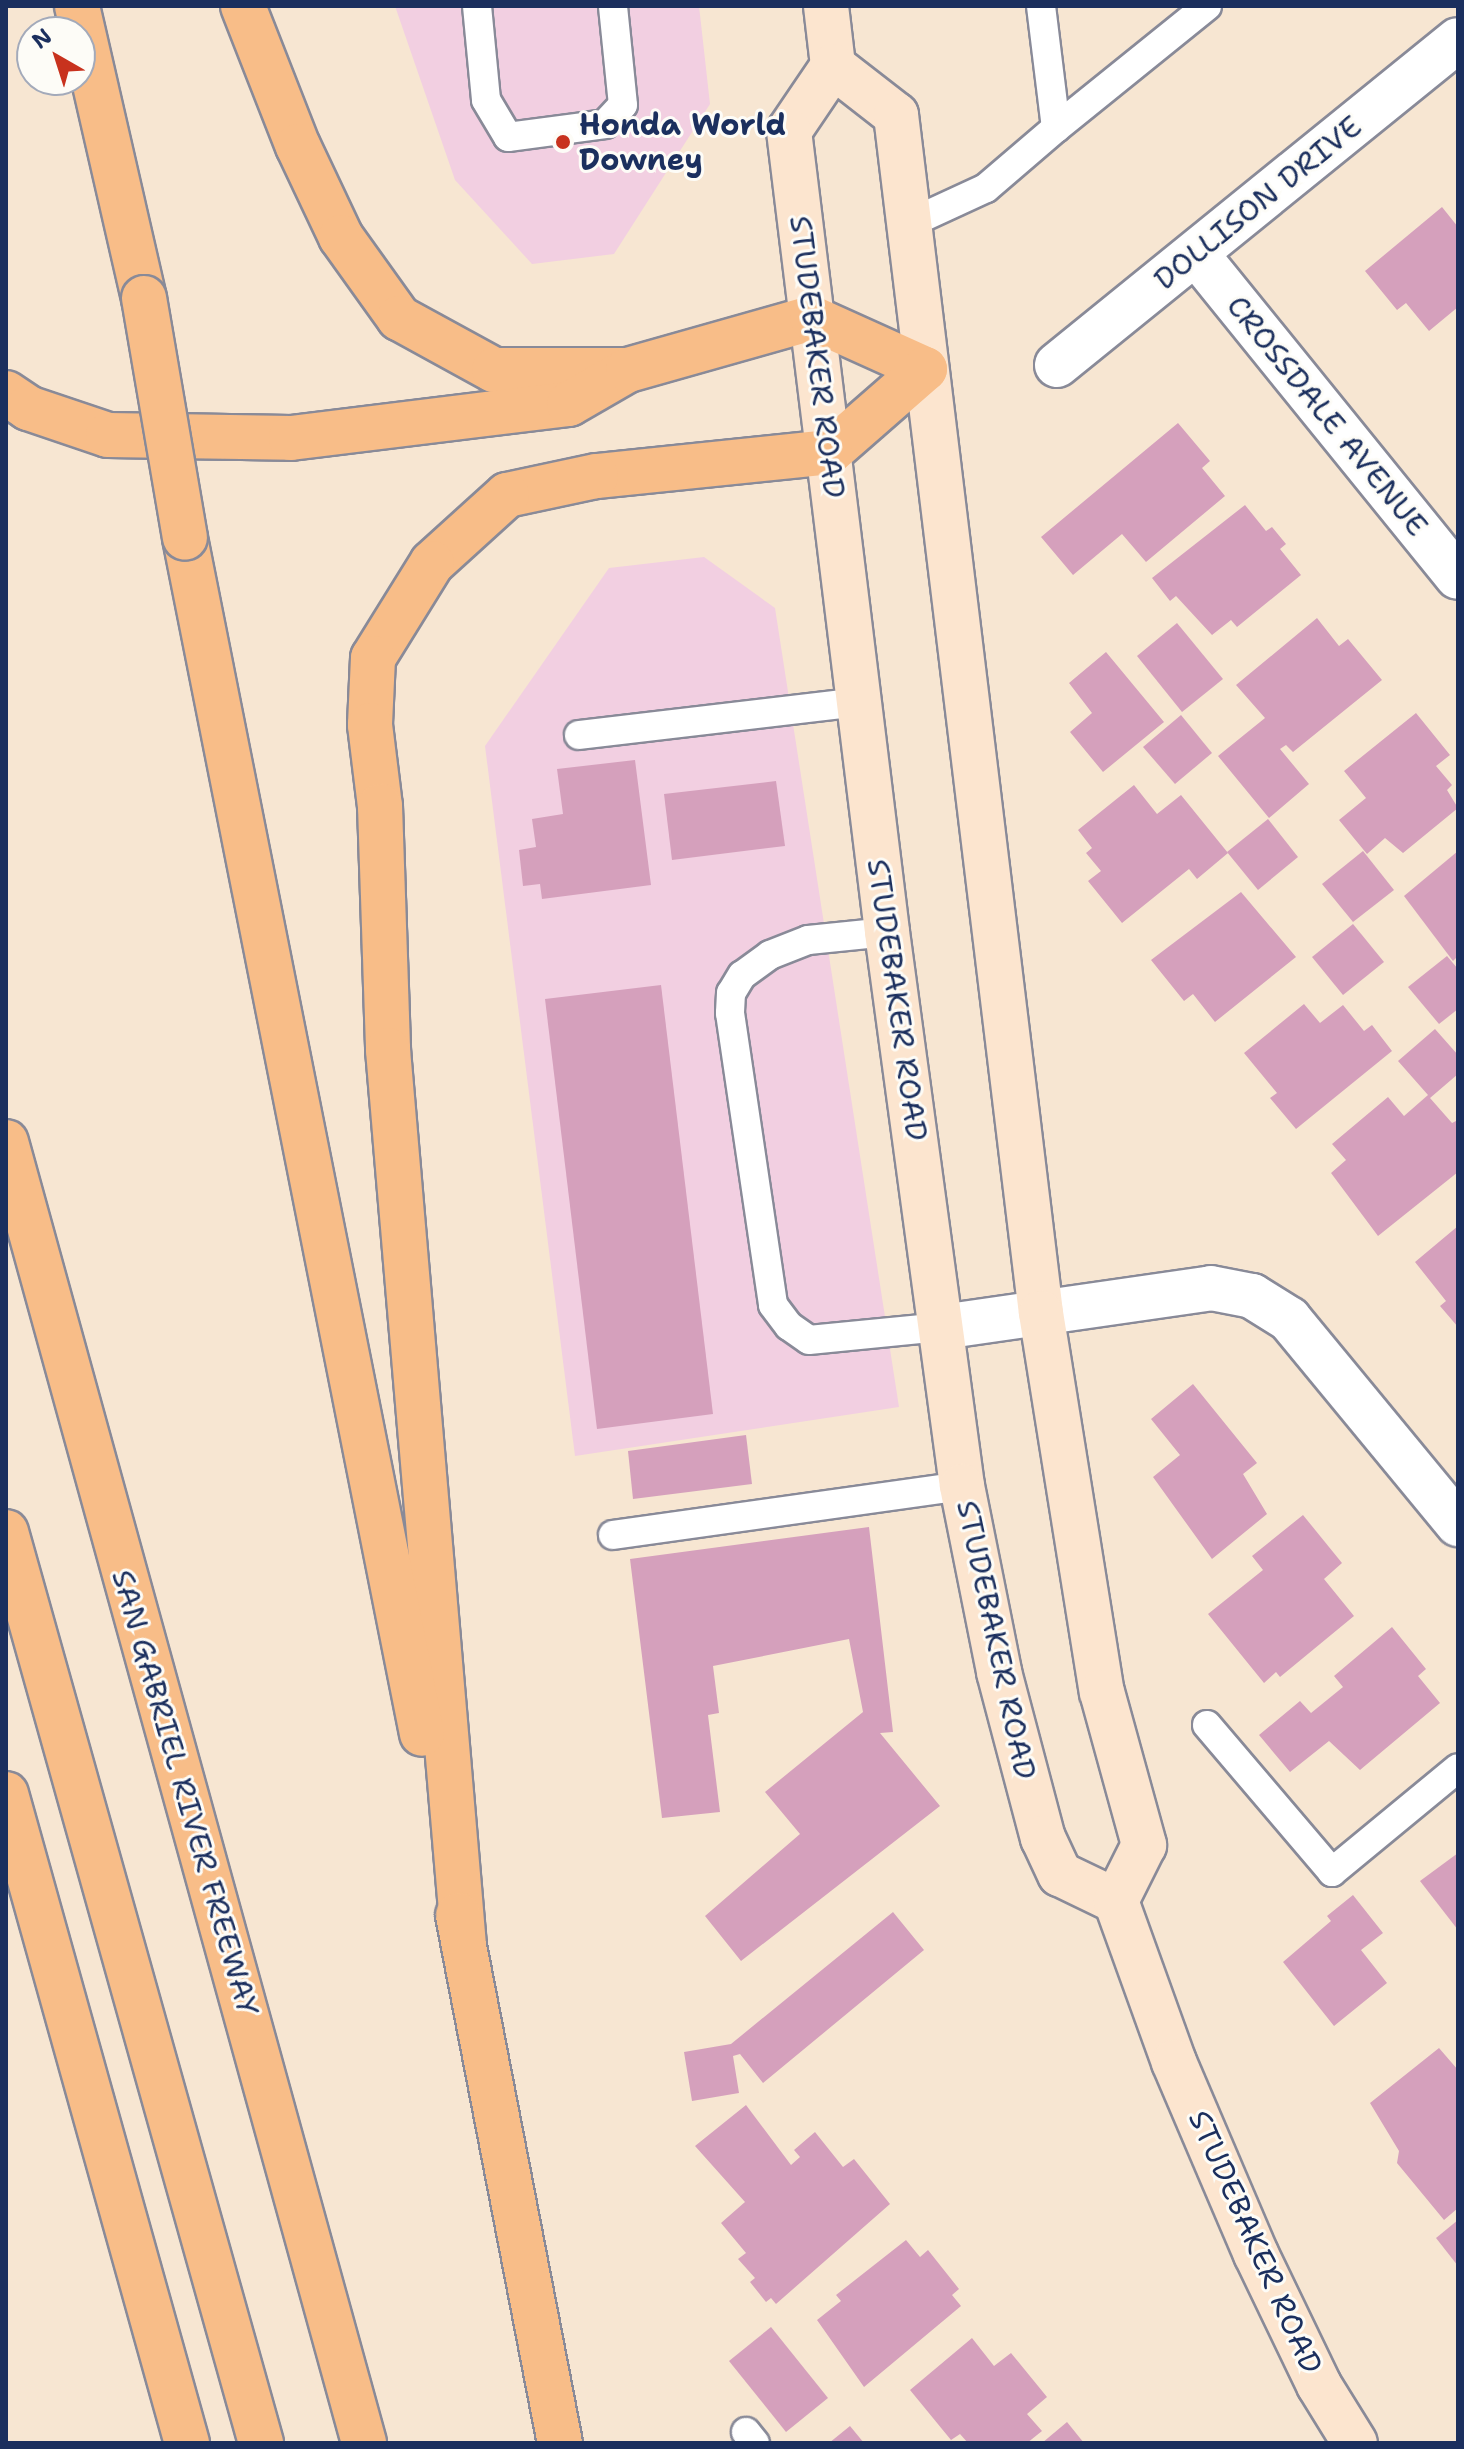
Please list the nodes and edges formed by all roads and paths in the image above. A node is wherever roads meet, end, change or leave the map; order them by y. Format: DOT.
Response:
graph roads {
  1 [pos="77,6"];
  2 [pos="243,6"];
  3 [pos="477,6"];
  4 [pos="613,6"];
  5 [pos="826,6"];
  6 [pos="1041,6"];
  7 [pos="1207,6"];
  8 [pos="1458,40"];
  9 [pos="833,66"];
  10 [pos="1056,128"];
  11 [pos="908,224"];
  12 [pos="1197,255"];
  13 [pos="812,318"];
  14 [pos="1057,365"];
  15 [pos="925,369"];
  16 [pos="628,370"];
  17 [pos="6,393"];
  18 [pos="830,452"];
  19 [pos="1458,577"];
  20 [pos="859,702"];
  21 [pos="579,735"];
  22 [pos="887,932"];
  23 [pos="6,1142"];
  24 [pos="1041,1313"];
  25 [pos="942,1327"];
  26 [pos="962,1486"];
  27 [pos="1458,1524"];
  28 [pos="6,1532"];
  29 [pos="613,1535"];
  30 [pos="1207,1725"];
  31 [pos="1458,1768"];
  32 [pos="6,1794"];
  33 [pos="1116,1901"];
  34 [pos="464,1945"];
  35 [pos="187,2443"];
  36 [pos="261,2443"];
  37 [pos="364,2443"];
  38 [pos="560,2443"];
  39 [pos="1355,2443"];
  1 -- 34 [label="highway, bridge"];
  2 -- 16 [label="highway"];
  3 -- 4 [label="lane"];
  5 -- 9 [label="main road"];
  6 -- 10 [label="lane"];
  7 -- 10 [label="lane"];
  8 -- 12 [label="street, DOLLISON DRIVE"];
  9 -- 11 [label="main road"];
  9 -- 13 [label="main road, STUDEBAKER ROAD"];
  10 -- 11 [label="lane"];
  11 -- 15 [label="main road"];
  12 -- 14 [label="street, DOLLISON DRIVE"];
  12 -- 19 [label="street, CROSSDALE AVENUE"];
  13 -- 15 [label="highway"];
  13 -- 16 [label="highway"];
  13 -- 18 [label="main road, STUDEBAKER ROAD"];
  15 -- 18 [label="highway"];
  15 -- 24 [label="main road"];
  16 -- 17 [label="highway"];
  18 -- 20 [label="main road, STUDEBAKER ROAD"];
  18 -- 34 [label="highway"];
  20 -- 21 [label="lane"];
  20 -- 22 [label="main road, STUDEBAKER ROAD"];
  22 -- 25 [label="main road, STUDEBAKER ROAD"];
  22 -- 25 [label="lane"];
  23 -- 37 [label="highway, SAN GABRIEL RIVER FREEWAY"];
  24 -- 25 [label="street"];
  24 -- 27 [label="street"];
  24 -- 33 [label="main road"];
  25 -- 26 [label="main road, STUDEBAKER ROAD"];
  26 -- 29 [label="lane"];
  26 -- 33 [label="main road, STUDEBAKER ROAD"];
  28 -- 36 [label="highway"];
  30 -- 31 [label="lane"];
  32 -- 35 [label="highway"];
  33 -- 39 [label="main road, STUDEBAKER ROAD"];
  34 -- 38 [label="highway"];
}
